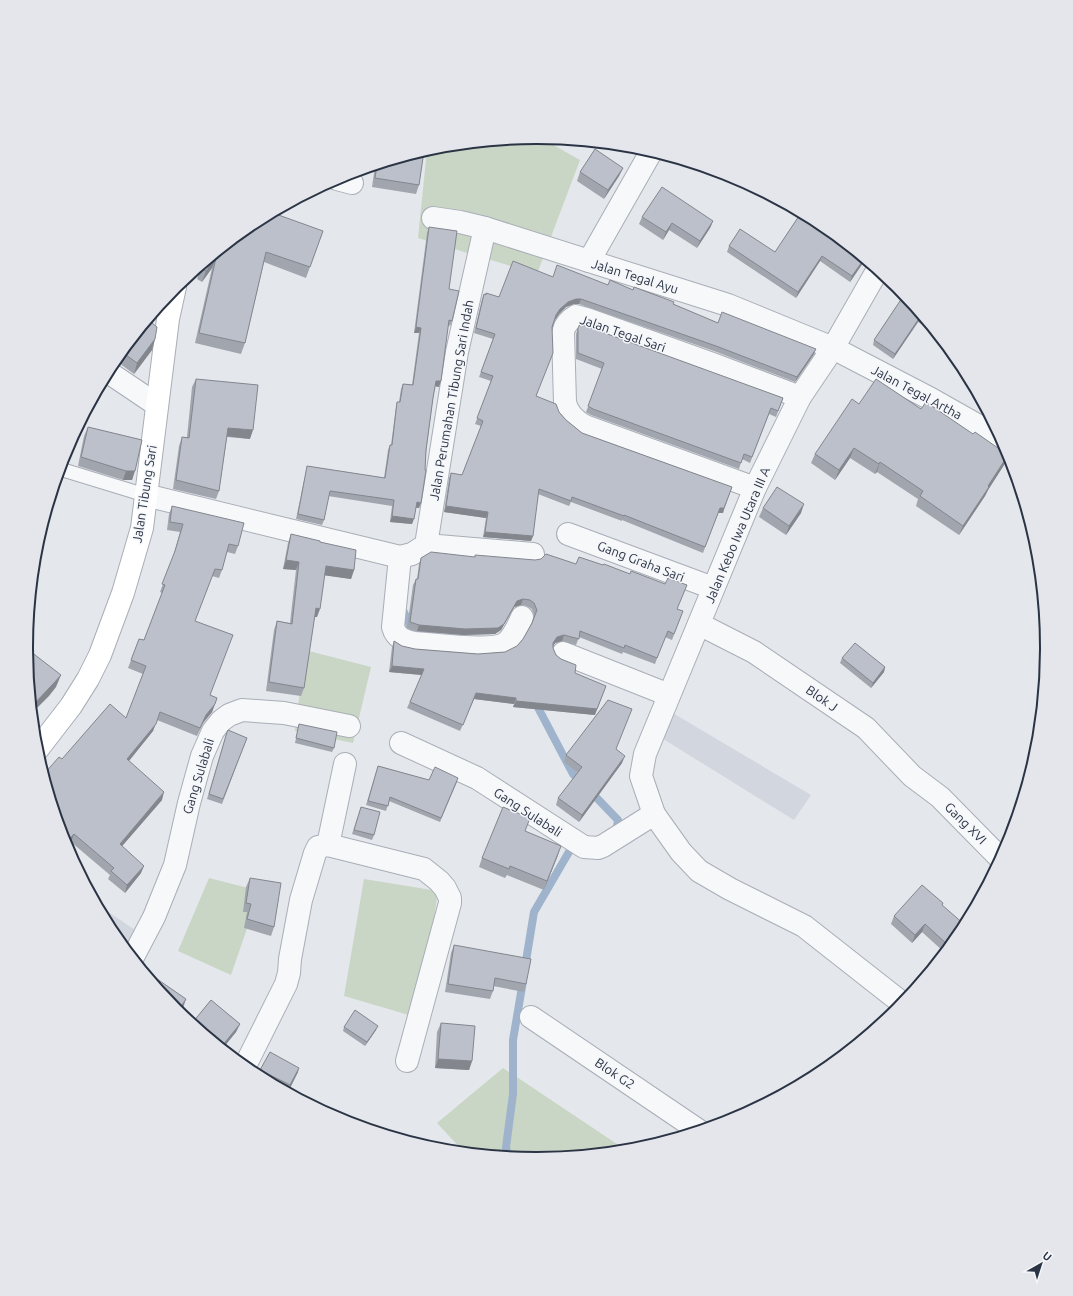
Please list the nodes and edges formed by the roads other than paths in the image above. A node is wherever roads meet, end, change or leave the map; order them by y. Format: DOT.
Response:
graph roads {
  1 [pos="648,157"];
  2 [pos="433,218"];
  3 [pos="485,228"];
  4 [pos="589,261"];
  5 [pos="874,275"];
  6 [pos="173,300"];
  7 [pos="833,348"];
  8 [pos="113,375"];
  9 [pos="800,397"];
  10 [pos="157,405"];
  11 [pos="992,433"];
  12 [pos="65,471"];
  13 [pos="755,488"];
  14 [pos="145,495"];
  15 [pos="568,534"];
  16 [pos="426,545"];
  17 [pos="533,554"];
  18 [pos="400,557"];
  19 [pos="713,588"];
  20 [pos="522,617"];
  21 [pos="700,624"];
  22 [pos="563,653"];
  23 [pos="669,695"];
  24 [pos="349,726"];
  25 [pos="42,743"];
  26 [pos="401,743"];
  27 [pos="345,764"];
  28 [pos="931,791"];
  29 [pos="654,814"];
  30 [pos="328,845"];
  31 [pos="996,854"];
  32 [pos="136,953"];
  33 [pos="897,999"];
  34 [pos="531,1017"];
  35 [pos="248,1060"];
  36 [pos="407,1061"];
  37 [pos="693,1127"];
  1 -- 4 [label="street"];
  2 -- 3 [label="street, Jalan Tegal Ayu"];
  3 -- 4 [label="street, Jalan Tegal Ayu"];
  3 -- 16 [label="street, Jalan Perumahan Tibung Sari Indah"];
  4 -- 7 [label="street, Jalan Tegal Ayu"];
  5 -- 7 [label="street, Jalan Kebo Iwa Utara III A"];
  6 -- 10 [label="street, Jalan Tibung Sari"];
  7 -- 9 [label="street, Jalan Kebo Iwa Utara III A"];
  7 -- 11 [label="street, Jalan Tegal Artha"];
  8 -- 10 [label="street"];
  9 -- 13 [label="street, Jalan Kebo Iwa Utara III A"];
  9 -- 13 [label="street, Jalan Tegal Sari"];
  10 -- 14 [label="street, Jalan Tibung Sari"];
  12 -- 14 [label="lane"];
  13 -- 19 [label="street, Jalan Kebo Iwa Utara III A"];
  14 -- 18 [label="street"];
  14 -- 25 [label="street, Jalan Tibung Sari"];
  15 -- 19 [label="street, Gang Graha Sari"];
  16 -- 17 [label="street"];
  16 -- 18 [label="street"];
  18 -- 20 [label="street"];
  19 -- 21 [label="street, Jalan Kebo Iwa Utara III A"];
  21 -- 23 [label="street, Jalan Kebo Iwa Utara III A"];
  21 -- 28 [label="street, Blok J"];
  22 -- 23 [label="street"];
  23 -- 29 [label="street, Jalan Kebo Iwa Utara III A"];
  24 -- 32 [label="street, Gang Sulabali"];
  26 -- 29 [label="street, Gang Sulabali"];
  27 -- 30 [label="street"];
  28 -- 31 [label="street, Gang XVI"];
  29 -- 33 [label="street, Jalan Kebo Iwa Utara III A"];
  30 -- 35 [label="street"];
  30 -- 36 [label="street"];
  34 -- 37 [label="street, Blok G2"];
}
